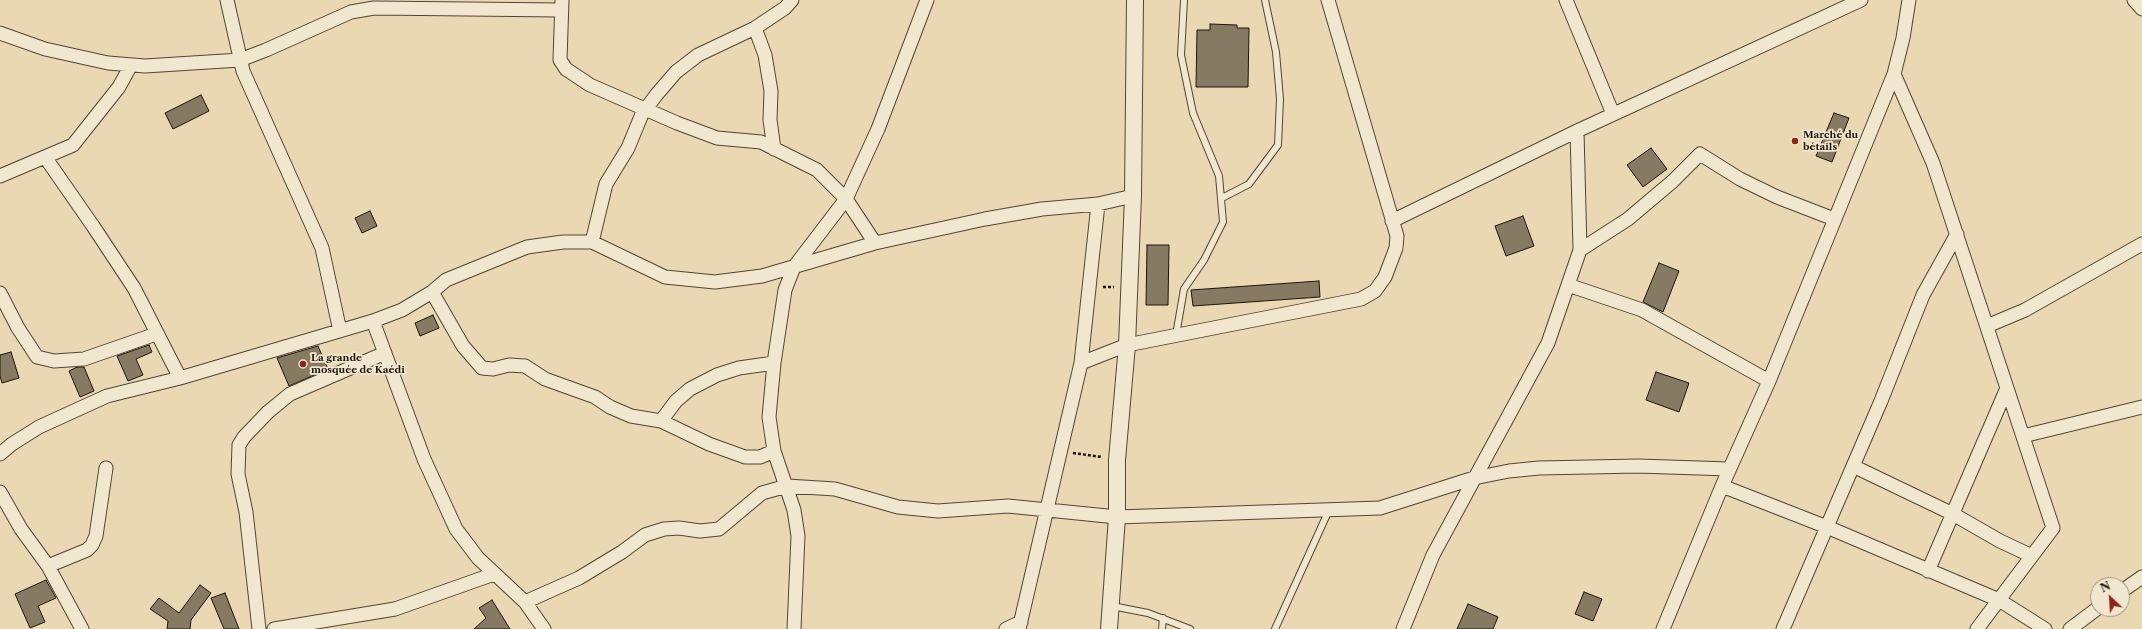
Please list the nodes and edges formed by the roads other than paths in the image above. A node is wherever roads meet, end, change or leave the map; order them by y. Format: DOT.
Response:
graph roads {
  1 [pos="227,0"];
  2 [pos="792,0"];
  3 [pos="927,0"];
  4 [pos="1135,0"];
  5 [pos="1184,0"];
  6 [pos="1265,0"];
  7 [pos="1328,0"];
  8 [pos="1566,0"];
  9 [pos="1861,0"];
  10 [pos="1909,0"];
  11 [pos="2134,0"];
  12 [pos="373,4"];
  13 [pos="562,5"];
  14 [pos="2142,9"];
  15 [pos="755,28"];
  16 [pos="0,33"];
  17 [pos="240,60"];
  18 [pos="131,65"];
  19 [pos="1894,74"];
  20 [pos="646,108"];
  21 [pos="1613,114"];
  22 [pos="1576,131"];
  23 [pos="774,149"];
  24 [pos="45,157"];
  25 [pos="0,176"];
  26 [pos="1133,196"];
  27 [pos="1222,198"];
  28 [pos="846,199"];
  29 [pos="1098,204"];
  30 [pos="1834,219"];
  31 [pos="1392,221"];
  32 [pos="1957,234"];
  33 [pos="592,242"];
  34 [pos="875,243"];
  35 [pos="2142,244"];
  36 [pos="1580,250"];
  37 [pos="794,267"];
  38 [pos="1568,285"];
  39 [pos="432,292"];
  40 [pos="0,293"];
  41 [pos="373,322"];
  42 [pos="1987,326"];
  43 [pos="340,332"];
  44 [pos="156,334"];
  45 [pos="1176,335"];
  46 [pos="1127,345"];
  47 [pos="386,353"];
  48 [pos="774,363"];
  49 [pos="1081,363"];
  50 [pos="180,378"];
  51 [pos="1769,381"];
  52 [pos="2007,388"];
  53 [pos="2142,408"];
  54 [pos="661,421"];
  55 [pos="2023,436"];
  56 [pos="774,451"];
  57 [pos="0,454"];
  58 [pos="1853,466"];
  59 [pos="106,468"];
  60 [pos="1729,469"];
  61 [pos="1474,478"];
  62 [pos="787,486"];
  63 [pos="1722,486"];
  64 [pos="0,492"];
  65 [pos="1048,509"];
  66 [pos="1329,509"];
  67 [pos="1953,514"];
  68 [pos="1117,517"];
  69 [pos="1827,527"];
  70 [pos="2032,556"];
  71 [pos="48,566"];
  72 [pos="1928,571"];
  73 [pos="494,574"];
  74 [pos="2142,577"];
  75 [pos="2130,585"];
  76 [pos="1999,600"];
  77 [pos="525,602"];
  78 [pos="1110,605"];
  79 [pos="2090,614"];
  80 [pos="1163,618"];
  81 [pos="1020,625"];
  82 [pos="82,629"];
  83 [pos="259,629"];
  84 [pos="274,629"];
  85 [pos="544,629"];
  86 [pos="794,629"];
  87 [pos="1006,629"];
  88 [pos="1109,629"];
  89 [pos="1162,629"];
  90 [pos="1190,629"];
  91 [pos="1276,629"];
  92 [pos="1403,629"];
  93 [pos="1663,629"];
  94 [pos="1783,629"];
  95 [pos="1977,629"];
  96 [pos="2044,629"];
  97 [pos="2070,629"];
  1 -- 17 [label="street"];
  2 -- 15 [label="street"];
  3 -- 28 [label="street"];
  4 -- 26 [label="street"];
  5 -- 27 [label="lane"];
  6 -- 27 [label="lane"];
  7 -- 31 [label="street"];
  8 -- 21 [label="street"];
  9 -- 21 [label="street"];
  10 -- 19 [label="street"];
  11 -- 14 [label="street"];
  12 -- 13 [label="street"];
  12 -- 17 [label="street"];
  13 -- 20 [label="street"];
  15 -- 20 [label="street"];
  15 -- 23 [label="street"];
  16 -- 18 [label="street"];
  17 -- 18 [label="street"];
  17 -- 43 [label="street"];
  18 -- 24 [label="street"];
  19 -- 30 [label="street"];
  19 -- 32 [label="street"];
  20 -- 23 [label="street"];
  20 -- 33 [label="street"];
  21 -- 22 [label="street"];
  22 -- 31 [label="street"];
  22 -- 36 [label="street"];
  23 -- 28 [label="street"];
  24 -- 25 [label="street"];
  24 -- 44 [label="street"];
  26 -- 29 [label="street"];
  26 -- 46 [label="street"];
  27 -- 45 [label="lane"];
  28 -- 34 [label="street"];
  28 -- 37 [label="street"];
  29 -- 34 [label="street"];
  29 -- 49 [label="street"];
  30 -- 36 [label="street"];
  30 -- 51 [label="street"];
  31 -- 45 [label="street"];
  32 -- 42 [label="street"];
  32 -- 58 [label="street"];
  33 -- 37 [label="street"];
  33 -- 39 [label="street"];
  34 -- 37 [label="street"];
  35 -- 42 [label="street"];
  36 -- 38 [label="street"];
  37 -- 48 [label="street"];
  38 -- 51 [label="street"];
  38 -- 61 [label="street"];
  39 -- 41 [label="street"];
  39 -- 54 [label="street"];
  40 -- 44 [label="street"];
  41 -- 43 [label="street"];
  41 -- 47 [label="street"];
  42 -- 52 [label="street"];
  43 -- 50 [label="street"];
  44 -- 50 [label="street"];
  45 -- 46 [label="street"];
  46 -- 49 [label="street"];
  46 -- 68 [label="street"];
  47 -- 73 [label="street"];
  47 -- 83 [label="street"];
  48 -- 54 [label="street"];
  48 -- 56 [label="street"];
  49 -- 65 [label="street"];
  50 -- 57 [label="street"];
  51 -- 60 [label="street"];
  52 -- 55 [label="street"];
  52 -- 67 [label="street"];
  53 -- 55 [label="street"];
  54 -- 56 [label="street"];
  55 -- 70 [label="street"];
  56 -- 62 [label="street"];
  58 -- 67 [label="street"];
  58 -- 69 [label="street"];
  59 -- 71 [label="street"];
  60 -- 61 [label="street"];
  60 -- 63 [label="street"];
  61 -- 66 [label="street"];
  61 -- 92 [label="street"];
  62 -- 65 [label="street"];
  62 -- 77 [label="street"];
  62 -- 86 [label="street"];
  63 -- 69 [label="street"];
  63 -- 93 [label="street"];
  64 -- 71 [label="street"];
  65 -- 68 [label="street"];
  65 -- 81 [label="street"];
  66 -- 68 [label="street"];
  66 -- 91 [label="lane"];
  67 -- 70 [label="street"];
  67 -- 72 [label="street"];
  68 -- 78 [label="street"];
  69 -- 72 [label="street"];
  69 -- 94 [label="street"];
  70 -- 76 [label="street"];
  71 -- 82 [label="street"];
  72 -- 76 [label="street"];
  73 -- 77 [label="street"];
  73 -- 84 [label="street"];
  74 -- 75 [label="street"];
  76 -- 95 [label="street"];
  76 -- 96 [label="street"];
  77 -- 85 [label="street"];
  78 -- 80 [label="lane"];
  78 -- 88 [label="street"];
  79 -- 97 [label="street"];
  80 -- 89 [label="lane"];
  80 -- 90 [label="lane"];
  81 -- 87 [label="street"];
}
